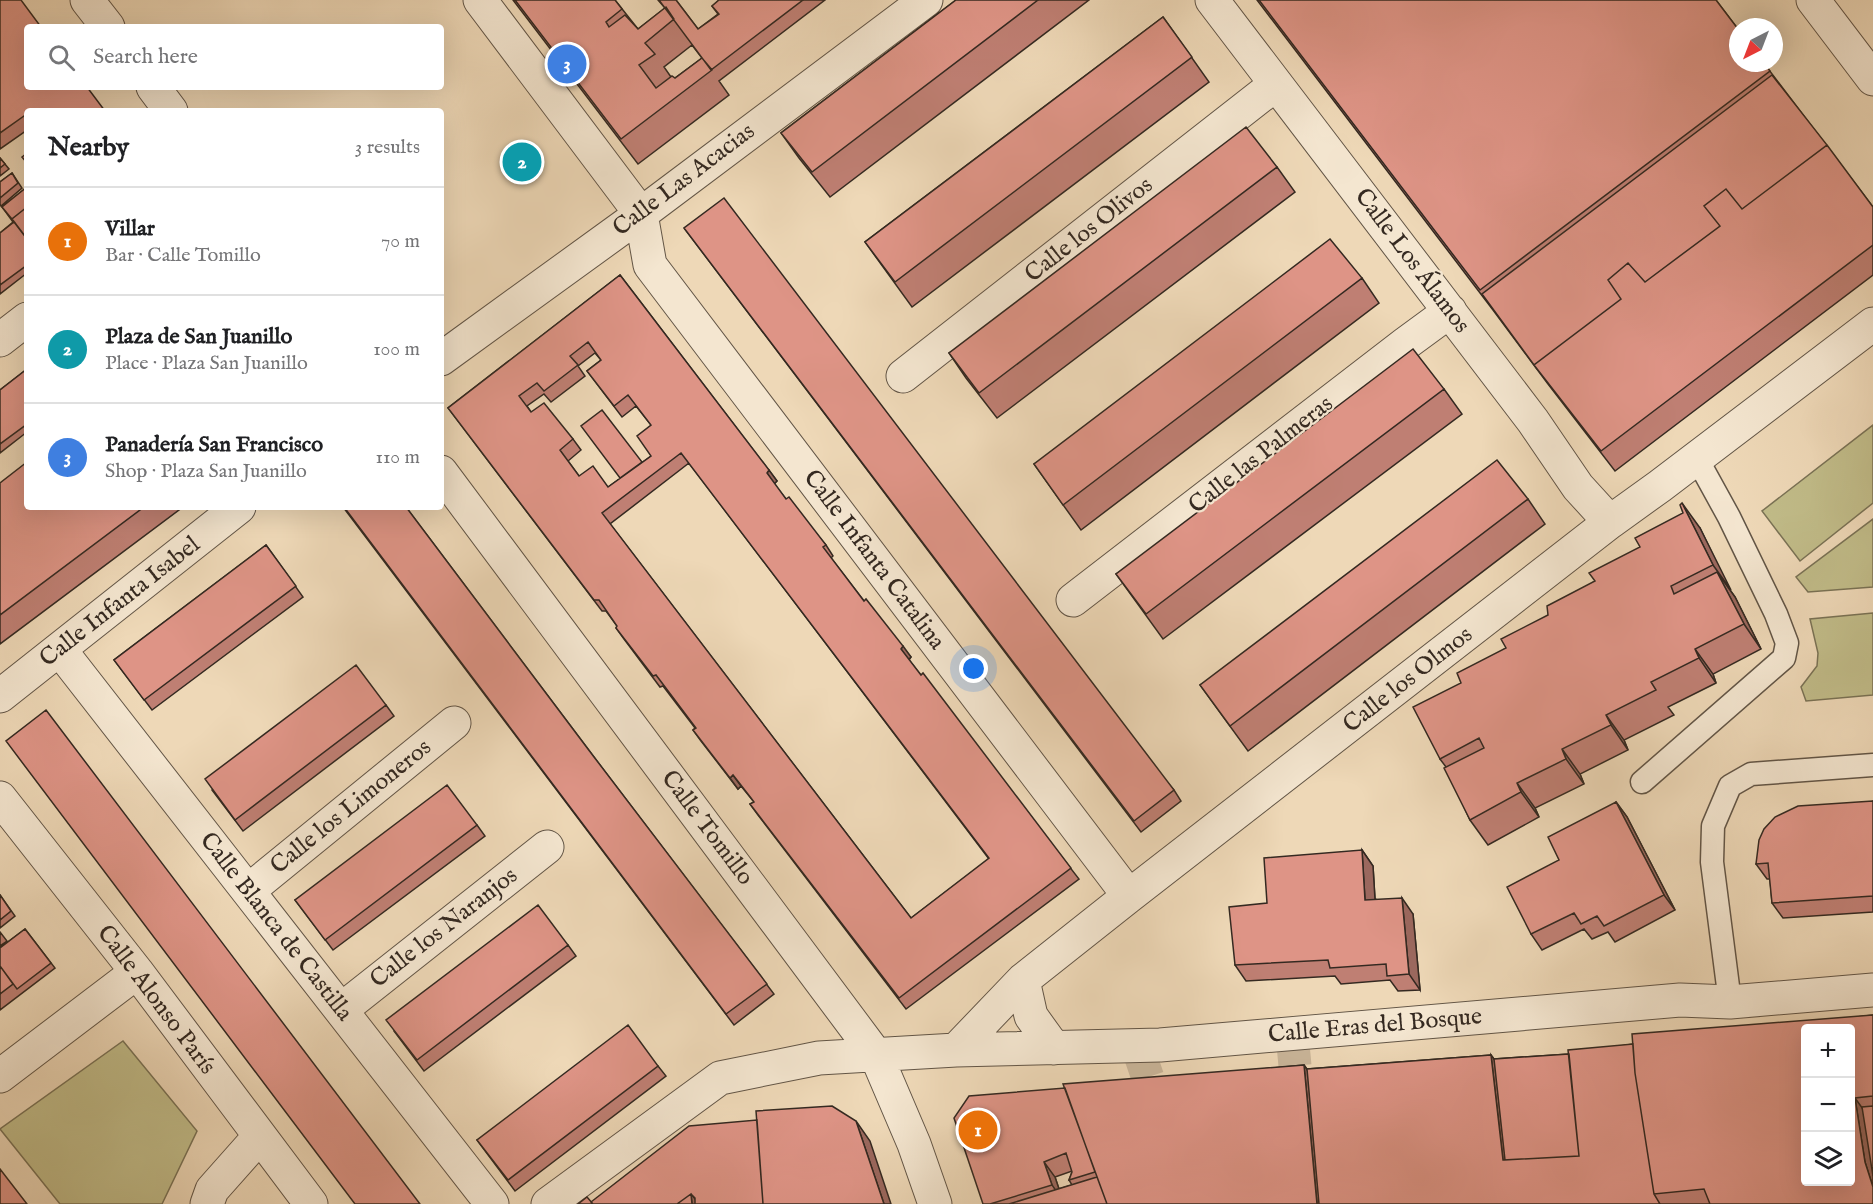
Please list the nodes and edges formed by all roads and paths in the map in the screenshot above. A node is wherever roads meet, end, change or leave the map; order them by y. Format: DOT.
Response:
graph roads {
  1 [pos="87,0"];
  2 [pos="480,0"];
  3 [pos="926,0"];
  4 [pos="1212,0"];
  5 [pos="1813,0"];
  6 [pos="106,24"];
  7 [pos="1873,79"];
  8 [pos="1276,84"];
  9 [pos="155,90"];
  10 [pos="169,108"];
  11 [pos="641,214"];
  12 [pos="1450,311"];
  13 [pos="24,321"];
  14 [pos="1873,324"];
  15 [pos="0,340"];
  16 [pos="444,357"];
  17 [pos="903,376"];
  18 [pos="1696,457"];
  19 [pos="444,476"];
  20 [pos="235,510"];
  21 [pos="1610,522"];
  22 [pos="1073,600"];
  23 [pos="60,650"];
  24 [pos="0,696"];
  25 [pos="454,723"];
  26 [pos="1873,765"];
  27 [pos="1642,782"];
  28 [pos="0,798"];
  29 [pos="547,847"];
  30 [pos="248,891"];
  31 [pos="1129,896"];
  32 [pos="136,972"];
  33 [pos="1023,980"];
  34 [pos="1873,990"];
  35 [pos="1730,1002"];
  36 [pos="341,1010"];
  37 [pos="1054,1048"];
  38 [pos="956,1050"];
  39 [pos="876,1055"];
  40 [pos="0,1076"];
  41 [pos="259,1137"];
  42 [pos="207,1204"];
  43 [pos="310,1204"];
  44 [pos="492,1204"];
  45 [pos="548,1204"];
  46 [pos="935,1204"];
  1 -- 6 [label="street"];
  2 -- 11 [label="street"];
  3 -- 11 [label="street, Calle Las Acacias"];
  4 -- 8 [label="street, Calle Los Álamos"];
  5 -- 7 [label="street"];
  8 -- 12 [label="street, Calle Los Álamos"];
  8 -- 17 [label="street, Calle los Olivos"];
  9 -- 10 [label="street"];
  11 -- 16 [label="street, Calle Las Acacias"];
  11 -- 31 [label="street, Calle Infanta Catalina"];
  12 -- 21 [label="street, Calle Los Álamos"];
  12 -- 22 [label="street, Calle las Palmeras"];
  13 -- 15 [label="street"];
  14 -- 18 [label="street, Calle los Olmos"];
  18 -- 21 [label="street, Calle los Olmos"];
  18 -- 27 [label="lane"];
  19 -- 39 [label="street, Calle Tomillo"];
  20 -- 23 [label="street, Calle Infanta Isabel"];
  21 -- 31 [label="street, Calle los Olmos"];
  23 -- 24 [label="street, Calle Infanta Isabel"];
  23 -- 30 [label="street, Calle Blanca de Castilla"];
  25 -- 30 [label="street, Calle los Limoneros"];
  26 -- 35 [label="lane"];
  28 -- 32 [label="street, Calle Alonso París"];
  29 -- 36 [label="street, Calle los Naranjos"];
  30 -- 36 [label="street, Calle Blanca de Castilla"];
  31 -- 33 [label="street, Calle los Olmos"];
  32 -- 40 [label="street"];
  32 -- 41 [label="street, Calle Alonso París"];
  33 -- 37 [label="street"];
  33 -- 38 [label="street, Calle los Olmos"];
  34 -- 35 [label="street, Calle Eras del Bosque"];
  35 -- 37 [label="street, Calle Eras del Bosque"];
  36 -- 44 [label="street, Calle Blanca de Castilla"];
  37 -- 38 [label="street, Calle Eras del Bosque"];
  38 -- 39 [label="street, Calle Eras del Bosque"];
  39 -- 45 [label="street, Calle Eras del Bosque"];
  39 -- 46 [label="street, Calle Tomillo"];
  41 -- 42 [label="street"];
  41 -- 43 [label="street, Calle Alonso París"];
}
